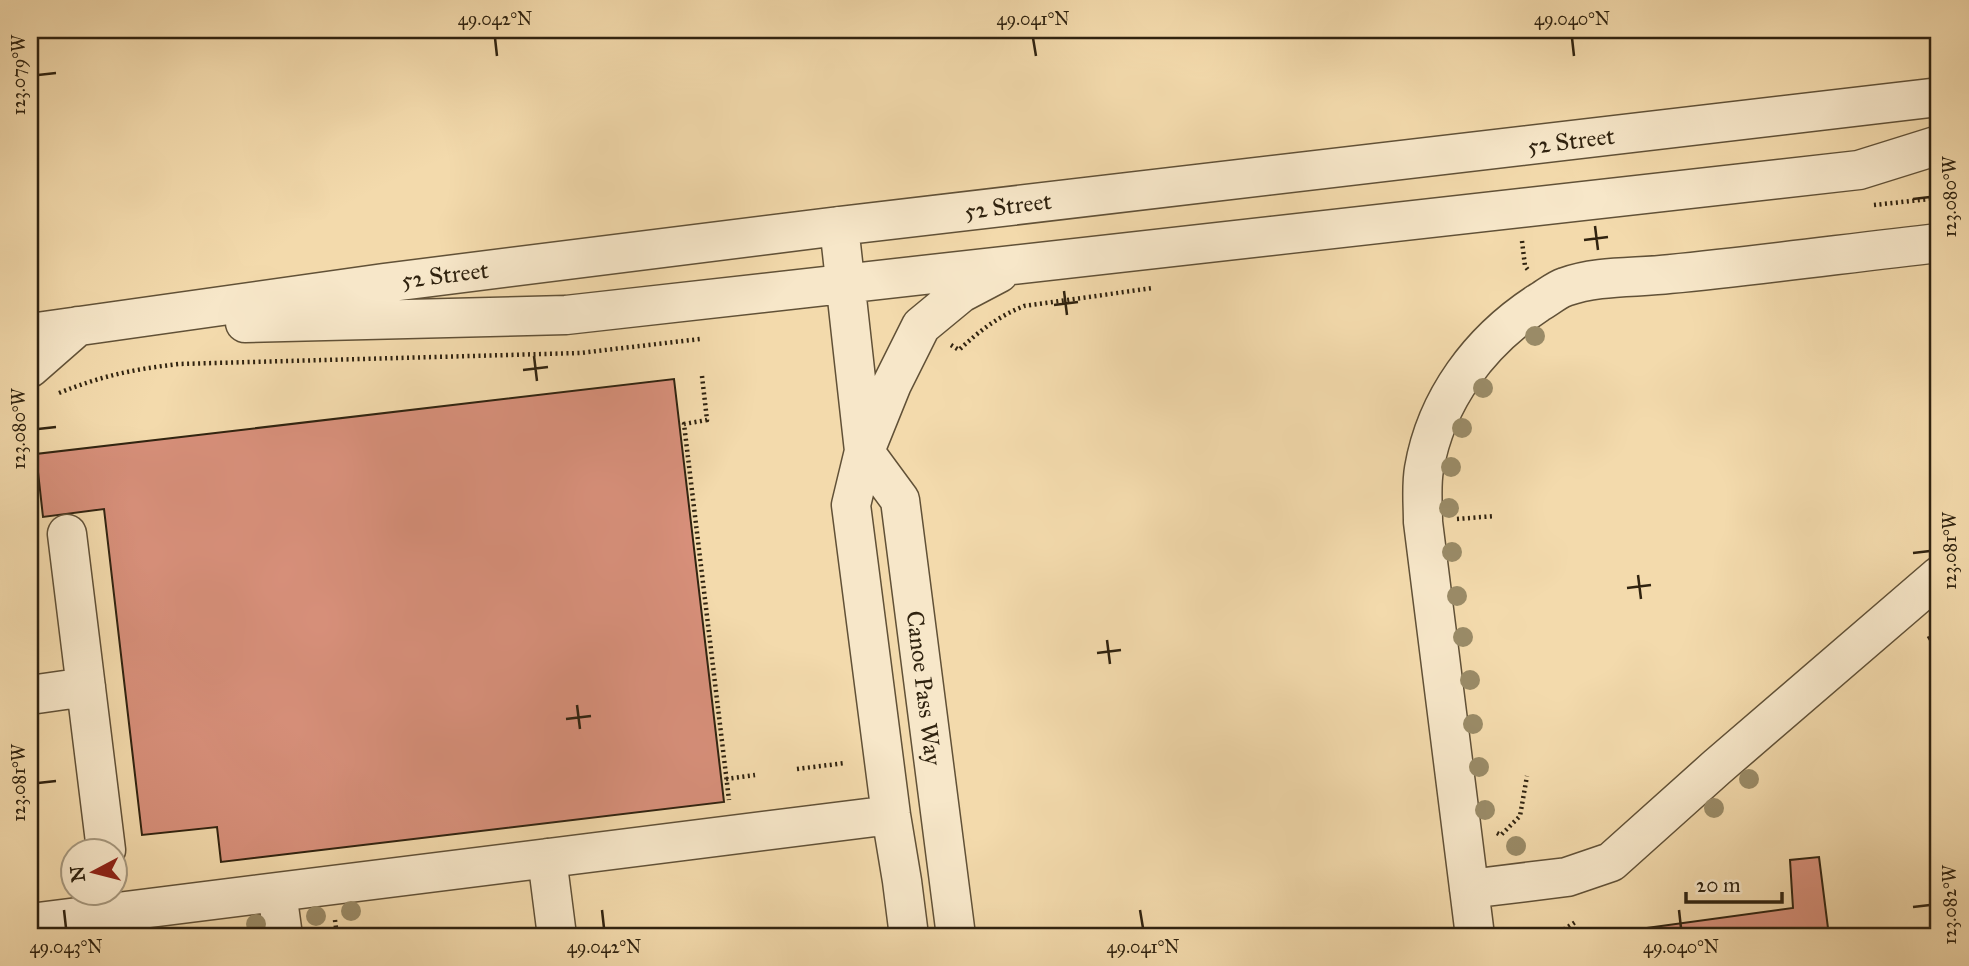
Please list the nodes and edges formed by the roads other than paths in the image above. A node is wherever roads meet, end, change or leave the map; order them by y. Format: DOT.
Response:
graph roads {
  1 [pos="1939,97"];
  2 [pos="1939,145"];
  3 [pos="839,226"];
  4 [pos="1939,243"];
  5 [pos="1012,265"];
  6 [pos="846,284"];
  7 [pos="78,327"];
  8 [pos="30,333"];
  9 [pos="42,388"];
  10 [pos="864,452"];
  11 [pos="67,534"];
  12 [pos="1939,576"];
  13 [pos="86,687"];
  14 [pos="30,695"];
  15 [pos="891,815"];
  16 [pos="104,836"];
  17 [pos="547,858"];
  18 [pos="1469,889"];
  19 [pos="277,892"];
  20 [pos="130,901"];
  21 [pos="97,906"];
  22 [pos="30,923"];
  23 [pos="283,936"];
  24 [pos="557,936"];
  25 [pos="909,936"];
  26 [pos="956,936"];
  27 [pos="1475,936"];
  1 -- 3 [label="street, 52 Street"];
  2 -- 5 [label="street, 52 Street"];
  3 -- 6 [label="street, Canoe Pass Way"];
  3 -- 7 [label="street, 52 Street"];
  4 -- 18 [label="street"];
  5 -- 6 [label="street, 52 Street"];
  5 -- 10 [label="street"];
  6 -- 7 [label="street, 52 Street"];
  6 -- 10 [label="street, Canoe Pass Way"];
  7 -- 8 [label="street, 52 Street"];
  7 -- 9 [label="street"];
  10 -- 15 [label="street, Canoe Pass Way"];
  10 -- 26 [label="street, Canoe Pass Way"];
  11 -- 13 [label="street"];
  12 -- 18 [label="street"];
  13 -- 14 [label="street"];
  13 -- 16 [label="street"];
  15 -- 17 [label="street"];
  15 -- 25 [label="street, Canoe Pass Way"];
  17 -- 19 [label="street"];
  17 -- 24 [label="street"];
  18 -- 27 [label="street"];
  19 -- 20 [label="street"];
  19 -- 23 [label="street"];
  21 -- 22 [label="street"];
}
